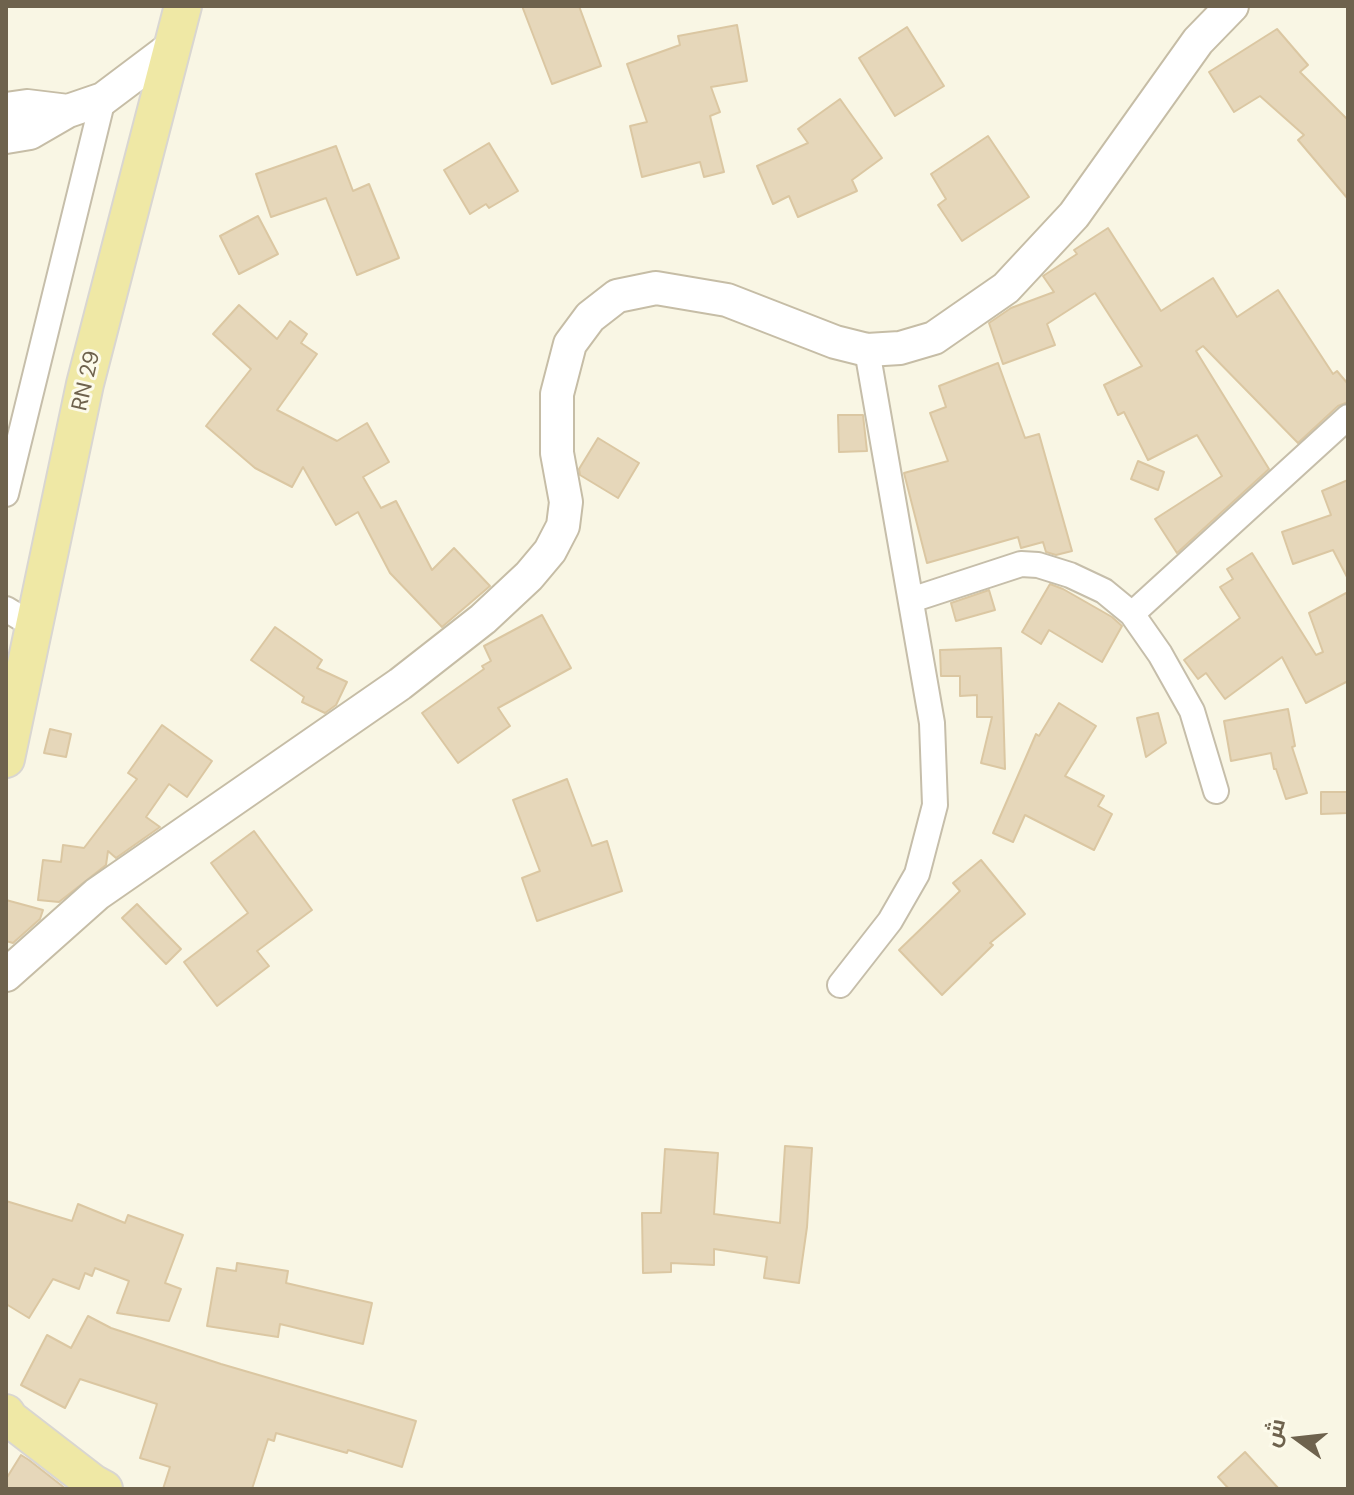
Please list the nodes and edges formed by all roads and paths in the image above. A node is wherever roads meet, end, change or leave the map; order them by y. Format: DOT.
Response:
graph roads {
  1 [pos="183,6"];
  2 [pos="1232,6"];
  3 [pos="172,47"];
  4 [pos="103,99"];
  5 [pos="6,109"];
  6 [pos="68,111"];
  7 [pos="6,137"];
  8 [pos="867,350"];
  9 [pos="1348,417"];
  10 [pos="6,494"];
  11 [pos="911,600"];
  12 [pos="1132,614"];
  13 [pos="20,618"];
  14 [pos="6,759"];
  15 [pos="1216,791"];
  16 [pos="6,975"];
  17 [pos="840,985"];
  18 [pos="6,1413"];
  19 [pos="104,1489"];
  1 -- 3 [label="main road, RN 29 / RN 29"];
  2 -- 8 [label="main road"];
  3 -- 4 [label="main road"];
  3 -- 13 [label="main road, RN 29 / RN 29"];
  4 -- 6 [label="main road"];
  4 -- 10 [label="street"];
  5 -- 6 [label="main road"];
  6 -- 7 [label="main road"];
  8 -- 11 [label="street"];
  8 -- 16 [label="main road"];
  9 -- 12 [label="street"];
  11 -- 12 [label="street"];
  11 -- 17 [label="street"];
  12 -- 15 [label="street"];
  13 -- 14 [label="main road, RN 29 / RN 29"];
  18 -- 19 [label="main road"];
}
